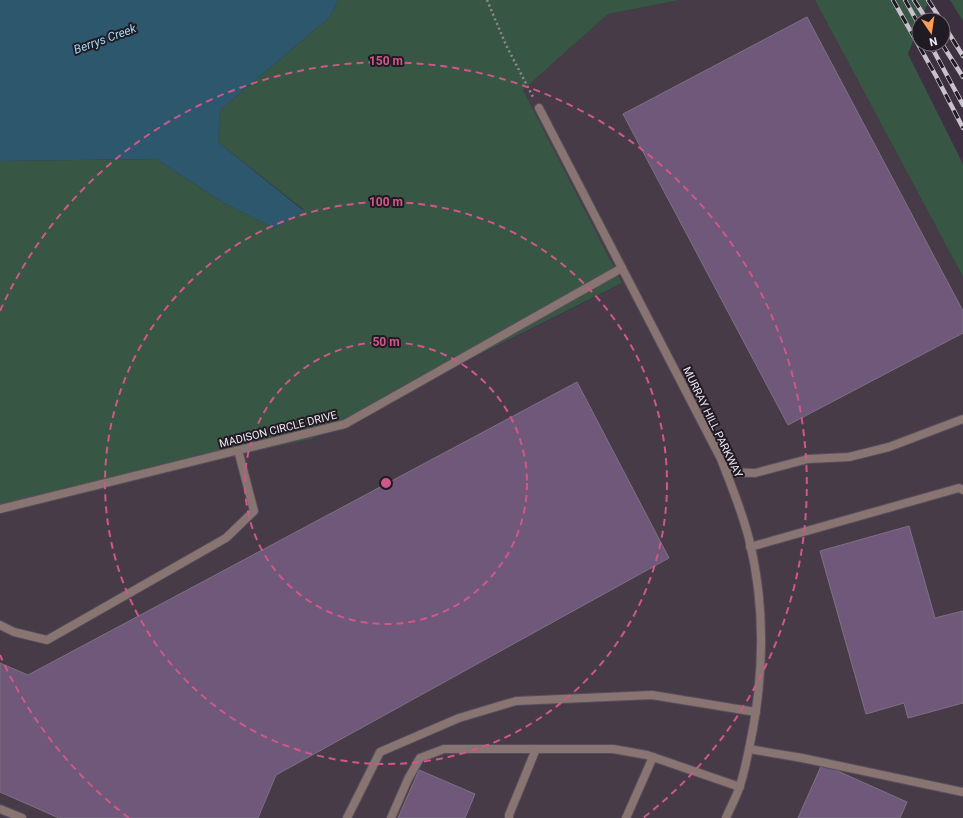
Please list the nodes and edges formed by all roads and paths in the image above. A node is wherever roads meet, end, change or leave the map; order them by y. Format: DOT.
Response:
graph roads {
  1 [pos="487,0"];
  2 [pos="539,108"];
  3 [pos="622,268"];
  4 [pos="963,419"];
  5 [pos="238,450"];
  6 [pos="726,472"];
  7 [pos="963,490"];
  8 [pos="0,508"];
  9 [pos="750,547"];
  10 [pos="0,625"];
  11 [pos="756,712"];
  12 [pos="536,749"];
  13 [pos="749,749"];
  14 [pos="653,757"];
  15 [pos="740,787"];
  16 [pos="963,792"];
  17 [pos="0,808"];
  18 [pos="22,818"];
  19 [pos="347,818"];
  20 [pos="391,818"];
  21 [pos="509,818"];
  22 [pos="626,818"];
  23 [pos="726,818"];
  1 -- 2 [label="path"];
  2 -- 3 [label="street, MURRAY HILL PARKWAY"];
  3 -- 5 [label="street, MADISON CIRCLE DRIVE"];
  3 -- 6 [label="street, MURRAY HILL PARKWAY"];
  4 -- 6 [label="street"];
  5 -- 8 [label="street, MADISON CIRCLE DRIVE"];
  5 -- 10 [label="street"];
  6 -- 9 [label="street, MURRAY HILL PARKWAY"];
  7 -- 9 [label="street"];
  9 -- 11 [label="street, MURRAY HILL PARKWAY"];
  11 -- 13 [label="street, MURRAY HILL PARKWAY"];
  11 -- 19 [label="street"];
  12 -- 14 [label="street"];
  12 -- 20 [label="street"];
  12 -- 21 [label="street"];
  13 -- 15 [label="street, MURRAY HILL PARKWAY"];
  13 -- 16 [label="street"];
  14 -- 15 [label="street"];
  14 -- 22 [label="street"];
  15 -- 23 [label="street, MURRAY HILL PARKWAY"];
  17 -- 18 [label="street"];
}
